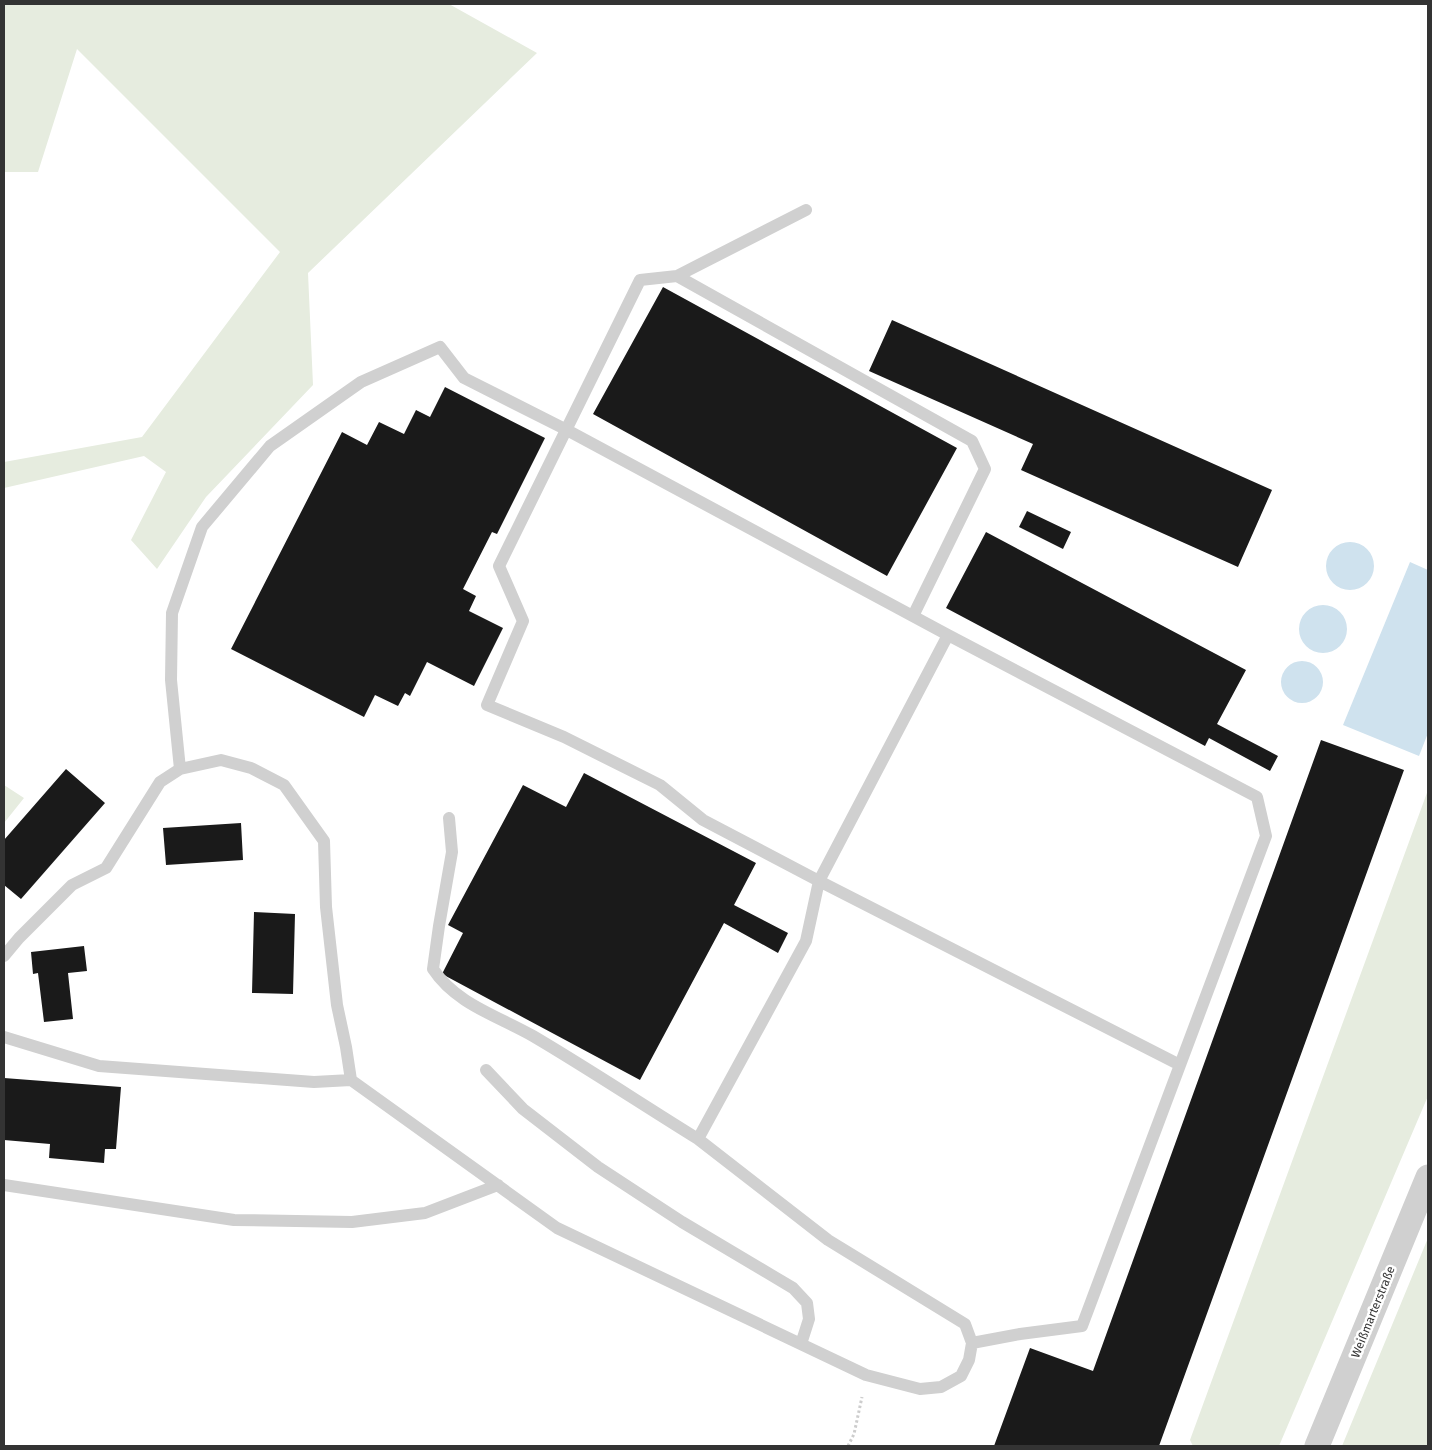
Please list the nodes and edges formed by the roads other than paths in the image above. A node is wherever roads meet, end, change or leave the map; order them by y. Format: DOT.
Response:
graph roads {
  1 [pos="806,210"];
  2 [pos="677,276"];
  3 [pos="565,429"];
  4 [pos="913,616"];
  5 [pos="948,635"];
  6 [pos="180,769"];
  7 [pos="449,818"];
  8 [pos="819,881"];
  9 [pos="4,956"];
  10 [pos="4,1037"];
  11 [pos="1180,1064"];
  12 [pos="486,1070"];
  13 [pos="351,1080"];
  14 [pos="698,1139"];
  15 [pos="1428,1177"];
  16 [pos="4,1185"];
  17 [pos="498,1186"];
  18 [pos="972,1343"];
  19 [pos="801,1344"];
  20 [pos="1317,1446"];
  1 -- 2 [label="lane"];
  2 -- 3 [label="lane"];
  2 -- 4 [label="lane"];
  3 -- 4 [label="lane"];
  3 -- 6 [label="lane"];
  3 -- 8 [label="lane"];
  4 -- 5 [label="lane"];
  5 -- 8 [label="lane"];
  5 -- 11 [label="lane"];
  6 -- 9 [label="lane"];
  6 -- 13 [label="lane"];
  7 -- 14 [label="lane"];
  8 -- 11 [label="lane"];
  8 -- 14 [label="lane"];
  10 -- 13 [label="lane"];
  11 -- 18 [label="lane"];
  12 -- 19 [label="lane"];
  13 -- 17 [label="lane"];
  14 -- 18 [label="lane"];
  15 -- 20 [label="street, Weißmarterstraße"];
  16 -- 17 [label="lane"];
  17 -- 19 [label="lane"];
  18 -- 19 [label="lane"];
}
